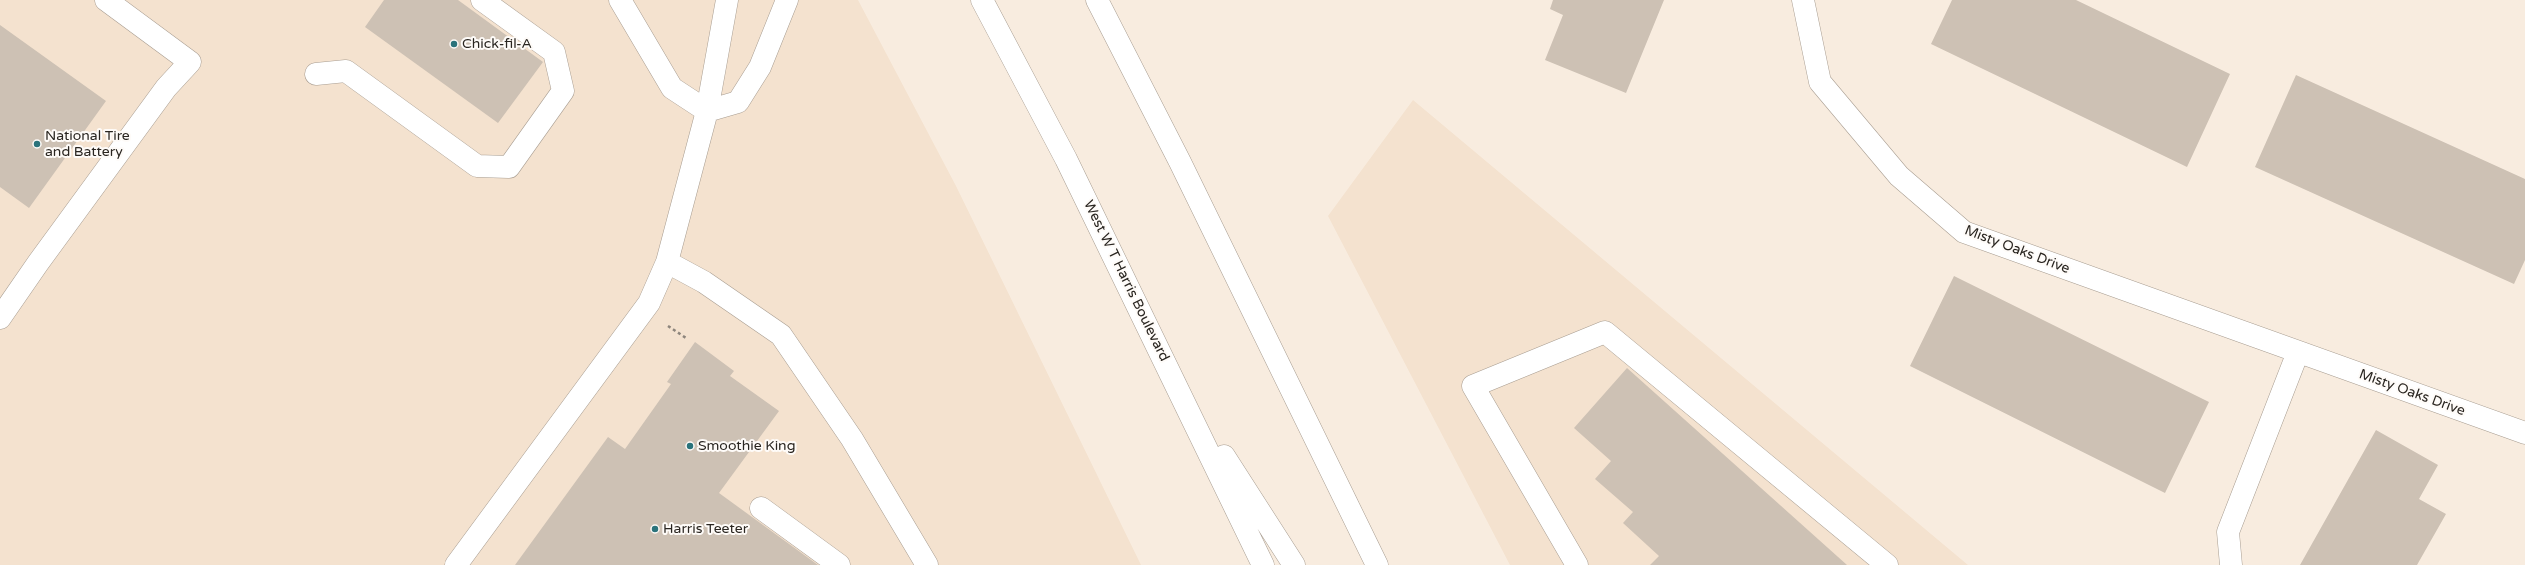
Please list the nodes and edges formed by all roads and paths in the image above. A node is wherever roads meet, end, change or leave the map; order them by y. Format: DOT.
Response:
graph roads {
  1 [pos="106,0"];
  2 [pos="482,0"];
  3 [pos="620,0"];
  4 [pos="727,0"];
  5 [pos="787,0"];
  6 [pos="982,0"];
  7 [pos="1097,0"];
  8 [pos="1803,0"];
  9 [pos="316,74"];
  10 [pos="706,112"];
  11 [pos="667,262"];
  12 [pos="0,318"];
  13 [pos="2298,352"];
  14 [pos="1170,373"];
  15 [pos="2525,433"];
  16 [pos="761,508"];
  17 [pos="456,565"];
  18 [pos="839,565"];
  19 [pos="927,565"];
  20 [pos="1263,565"];
  21 [pos="1294,565"];
  22 [pos="1377,565"];
  23 [pos="1577,565"];
  24 [pos="1887,565"];
  25 [pos="2231,565"];
  1 -- 12 [label="street"];
  2 -- 9 [label="street"];
  3 -- 10 [label="street"];
  4 -- 10 [label="street"];
  5 -- 10 [label="street"];
  6 -- 14 [label="street, West W T Harris Boulevard"];
  7 -- 22 [label="street"];
  8 -- 13 [label="street, Misty Oaks Drive"];
  10 -- 11 [label="street"];
  11 -- 17 [label="street"];
  11 -- 19 [label="street"];
  13 -- 15 [label="street, Misty Oaks Drive"];
  13 -- 25 [label="street"];
  14 -- 20 [label="street, West W T Harris Boulevard"];
  14 -- 21 [label="street"];
  16 -- 18 [label="street"];
  23 -- 24 [label="street"];
}
